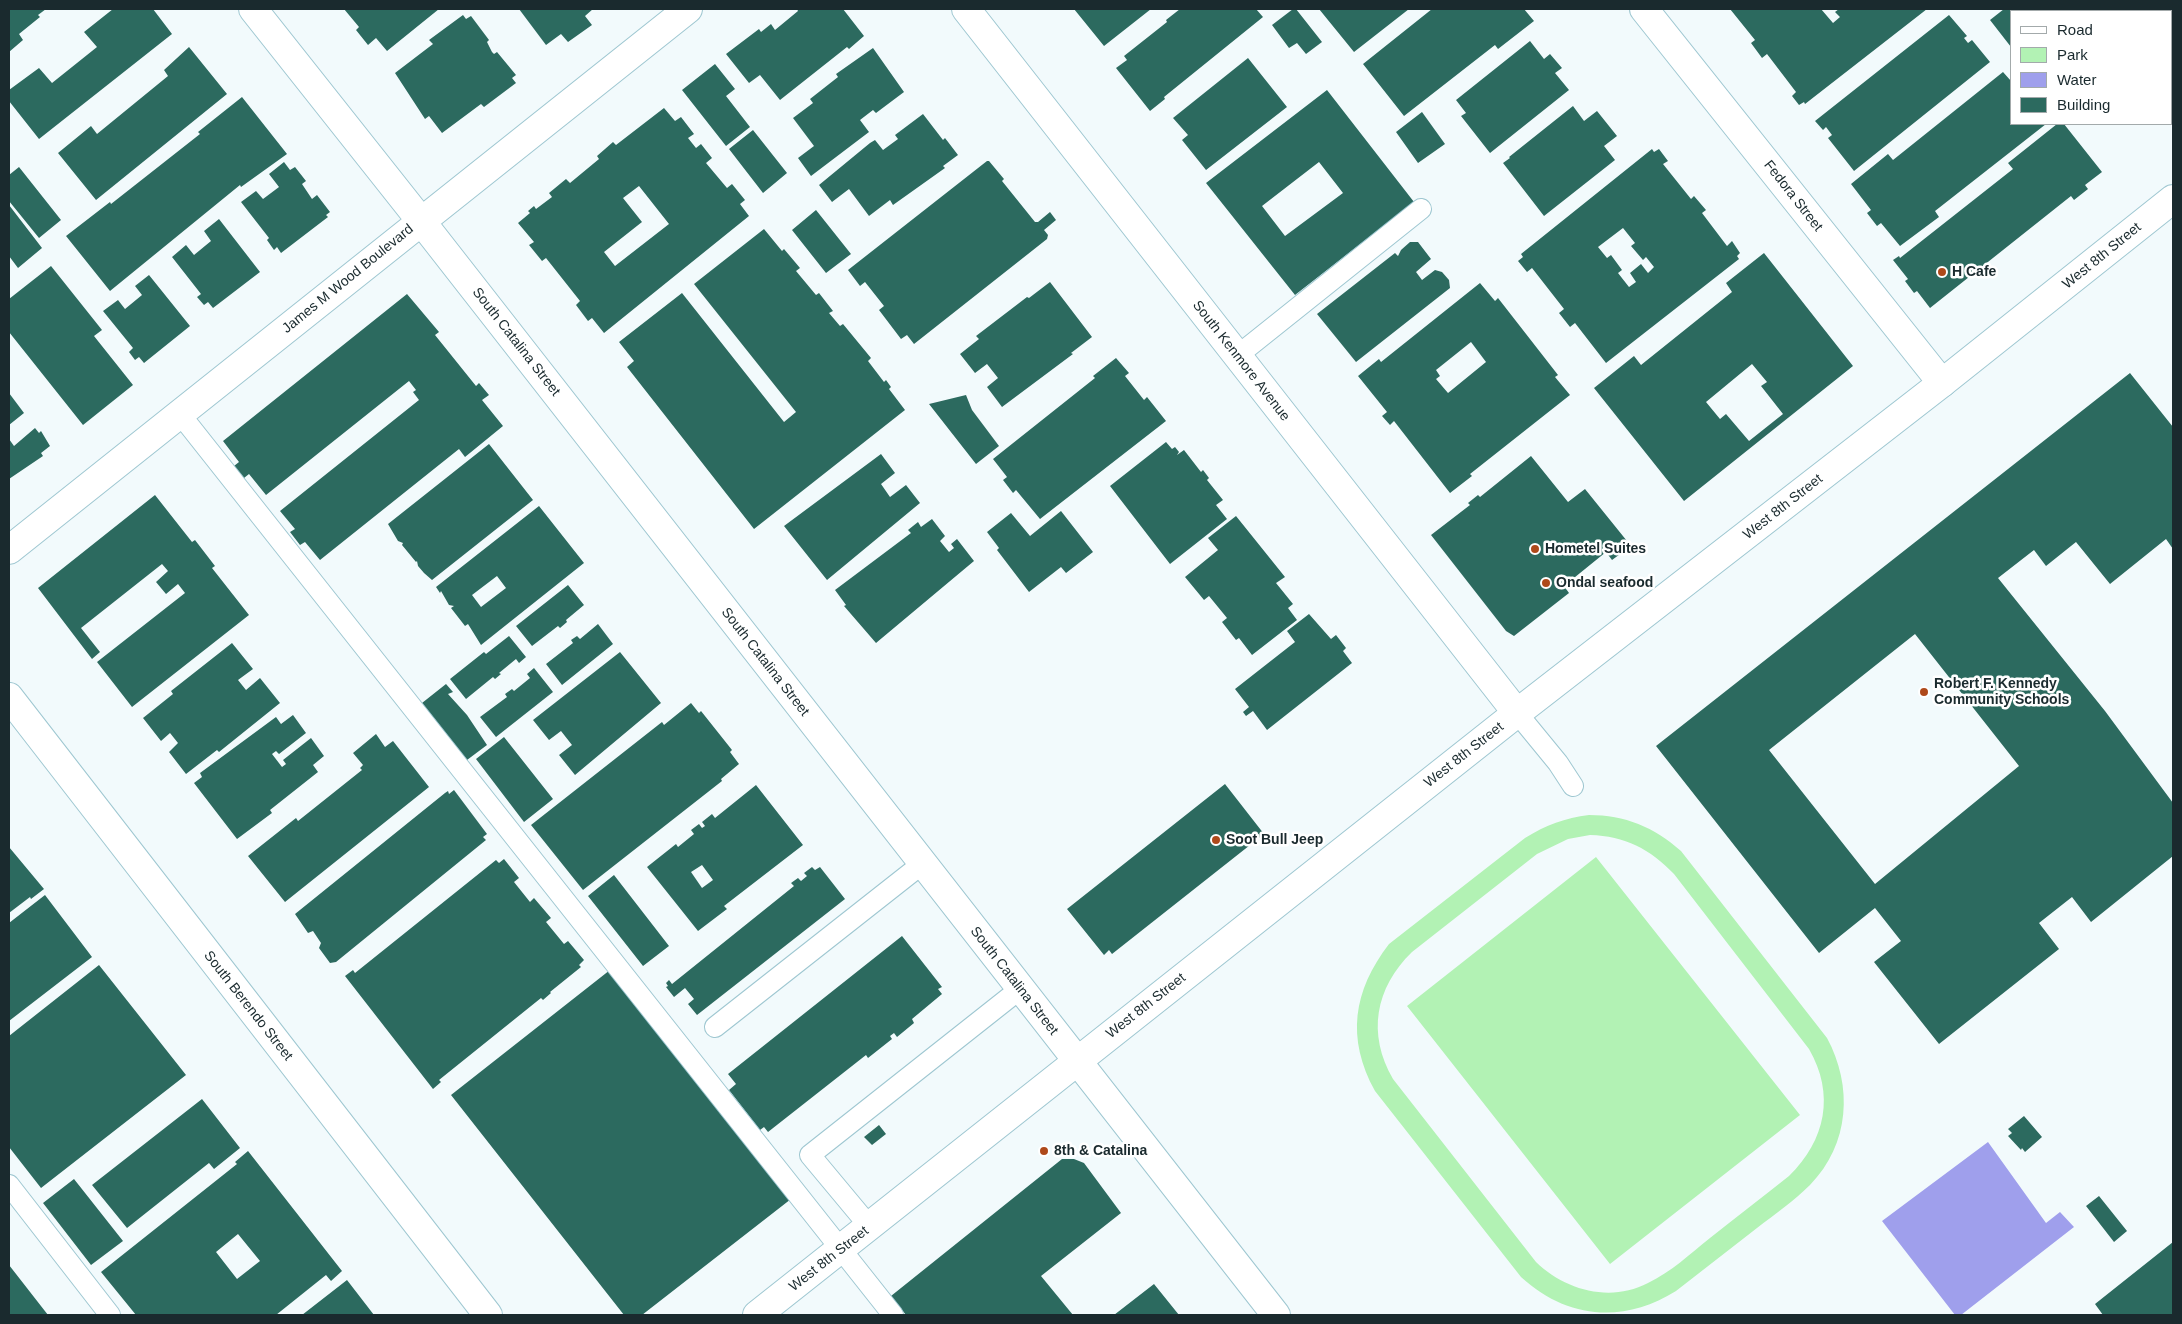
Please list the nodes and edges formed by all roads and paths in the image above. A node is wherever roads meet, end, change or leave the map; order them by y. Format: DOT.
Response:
graph roads {
  1 [pos="253,9"];
  2 [pos="688,9"];
  3 [pos="966,9"];
  4 [pos="1644,9"];
  5 [pos="2173,199"];
  6 [pos="1421,209"];
  7 [pos="421,221"];
  8 [pos="1237,356"];
  9 [pos="1942,383"];
  10 [pos="180,414"];
  11 [pos="9,550"];
  12 [pos="9,697"];
  13 [pos="1518,713"];
  14 [pos="1573,786"];
  15 [pos="922,864"];
  16 [pos="1020,989"];
  17 [pos="715,1027"];
  18 [pos="1076,1062"];
  19 [pos="9,1185"];
  20 [pos="870,1227"];
  21 [pos="841,1250"];
  22 [pos="110,1315"];
  23 [pos="488,1315"];
  24 [pos="757,1315"];
  25 [pos="893,1315"];
  26 [pos="1276,1315"];
  1 -- 7 [label="street, South Catalina Street"];
  2 -- 7 [label="street, James M Wood Boulevard"];
  3 -- 8 [label="street, South Kenmore Avenue"];
  4 -- 9 [label="street, Fedora Street"];
  5 -- 9 [label="street, West 8th Street"];
  6 -- 8 [label="lane"];
  7 -- 10 [label="street, James M Wood Boulevard"];
  7 -- 15 [label="street, South Catalina Street"];
  8 -- 13 [label="street, South Kenmore Avenue"];
  9 -- 13 [label="street, West 8th Street"];
  10 -- 11 [label="street, James M Wood Boulevard"];
  10 -- 21 [label="lane"];
  12 -- 23 [label="street, South Berendo Street"];
  13 -- 14 [label="lane"];
  13 -- 18 [label="street, West 8th Street"];
  15 -- 16 [label="street, South Catalina Street"];
  15 -- 17 [label="lane"];
  16 -- 18 [label="street, South Catalina Street"];
  16 -- 20 [label="lane"];
  18 -- 20 [label="street, West 8th Street"];
  18 -- 26 [label="street, South Catalina Street"];
  19 -- 22 [label="lane"];
  20 -- 21 [label="street, West 8th Street"];
  21 -- 24 [label="street, West 8th Street"];
  21 -- 25 [label="lane"];
}
